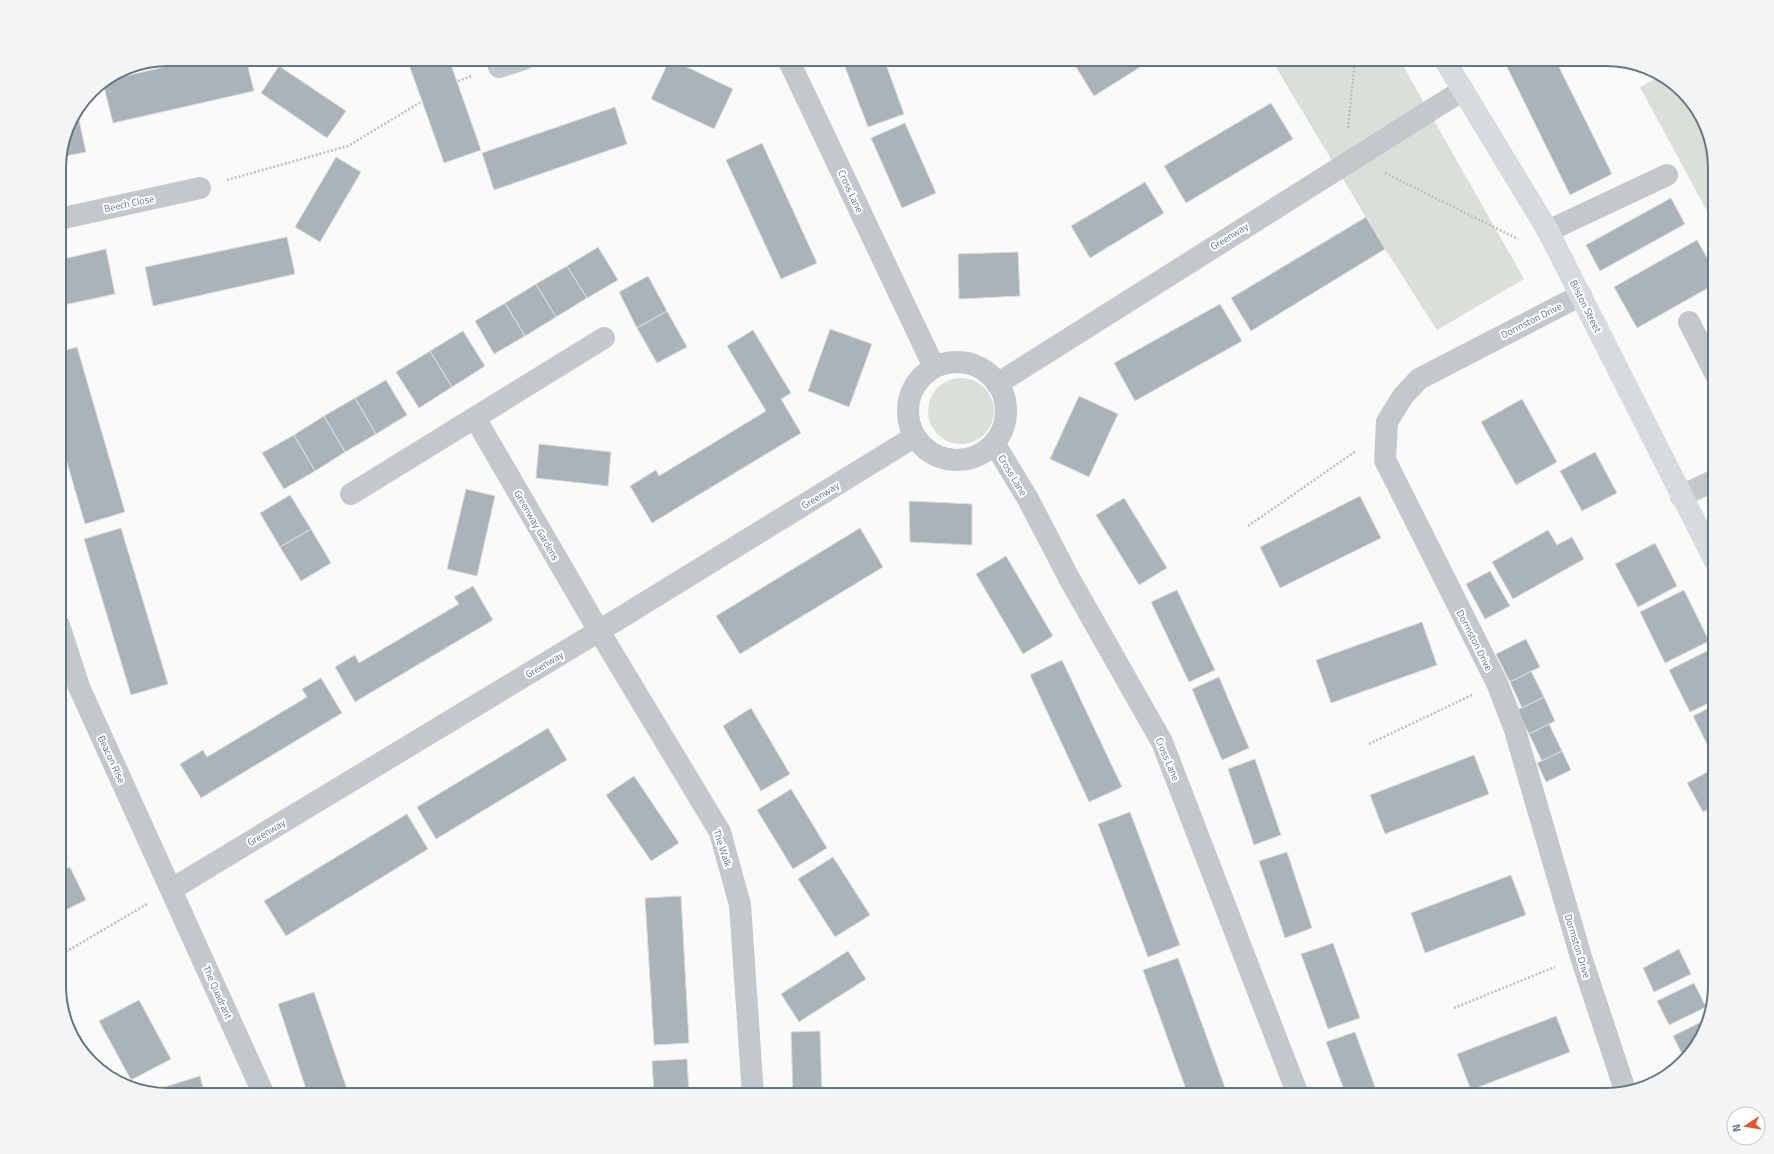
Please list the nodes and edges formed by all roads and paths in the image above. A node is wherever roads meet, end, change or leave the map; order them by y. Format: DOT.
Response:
graph roads {
  1 [pos="502,66"];
  2 [pos="791,66"];
  3 [pos="1354,66"];
  4 [pos="1448,66"];
  5 [pos="499,67"];
  6 [pos="1463,90"];
  7 [pos="421,102"];
  8 [pos="1347,135"];
  9 [pos="1381,171"];
  10 [pos="1667,175"];
  11 [pos="200,188"];
  12 [pos="66,217"];
  13 [pos="1548,231"];
  14 [pos="1521,241"];
  15 [pos="1581,295"];
  16 [pos="1689,322"];
  17 [pos="604,338"];
  18 [pos="1708,359"];
  19 [pos="934,367"];
  20 [pos="997,384"];
  21 [pos="475,418"];
  22 [pos="1386,430"];
  23 [pos="914,437"];
  24 [pos="994,443"];
  25 [pos="1708,483"];
  26 [pos="352,494"];
  27 [pos="1682,496"];
  28 [pos="1248,526"];
  29 [pos="1708,547"];
  30 [pos="599,631"];
  31 [pos="66,647"];
  32 [pos="1497,683"];
  33 [pos="1369,744"];
  34 [pos="172,889"];
  35 [pos="66,952"];
  36 [pos="1581,957"];
  37 [pos="1454,1008"];
  38 [pos="1624,1086"];
  39 [pos="261,1088"];
  40 [pos="753,1088"];
  41 [pos="1295,1088"];
  1 -- 5 [label="street"];
  2 -- 19 [label="street, Cross Lane"];
  3 -- 8 [label="path"];
  4 -- 6 [label="main road, Bilston Street"];
  6 -- 13 [label="main road, Bilston Street"];
  6 -- 20 [label="street, Greenway"];
  7 -- 11 [label="path"];
  9 -- 14 [label="path"];
  10 -- 13 [label="street"];
  11 -- 12 [label="street, Beech Close"];
  13 -- 15 [label="main road, Bilston Street"];
  15 -- 22 [label="street, Dormston Drive"];
  15 -- 27 [label="main road, Bilston Street"];
  16 -- 18 [label="street"];
  17 -- 21 [label="street"];
  19 -- 20 [label="street"];
  19 -- 23 [label="street"];
  20 -- 24 [label="street"];
  21 -- 26 [label="street"];
  21 -- 30 [label="street, Greenway Gardens"];
  22 -- 28 [label="path"];
  22 -- 32 [label="street, Dormston Drive"];
  23 -- 24 [label="street"];
  23 -- 30 [label="street, Greenway"];
  24 -- 41 [label="street, Cross Lane"];
  25 -- 27 [label="street"];
  27 -- 29 [label="main road, Bilston Street"];
  30 -- 34 [label="street, Greenway"];
  30 -- 40 [label="street, The Walk"];
  31 -- 34 [label="street, Beacon Rise"];
  32 -- 33 [label="path"];
  32 -- 36 [label="street, Dormston Drive"];
  34 -- 35 [label="path"];
  34 -- 39 [label="street, The Quadrant"];
  36 -- 37 [label="path"];
  36 -- 38 [label="street, Dormston Drive"];
}
